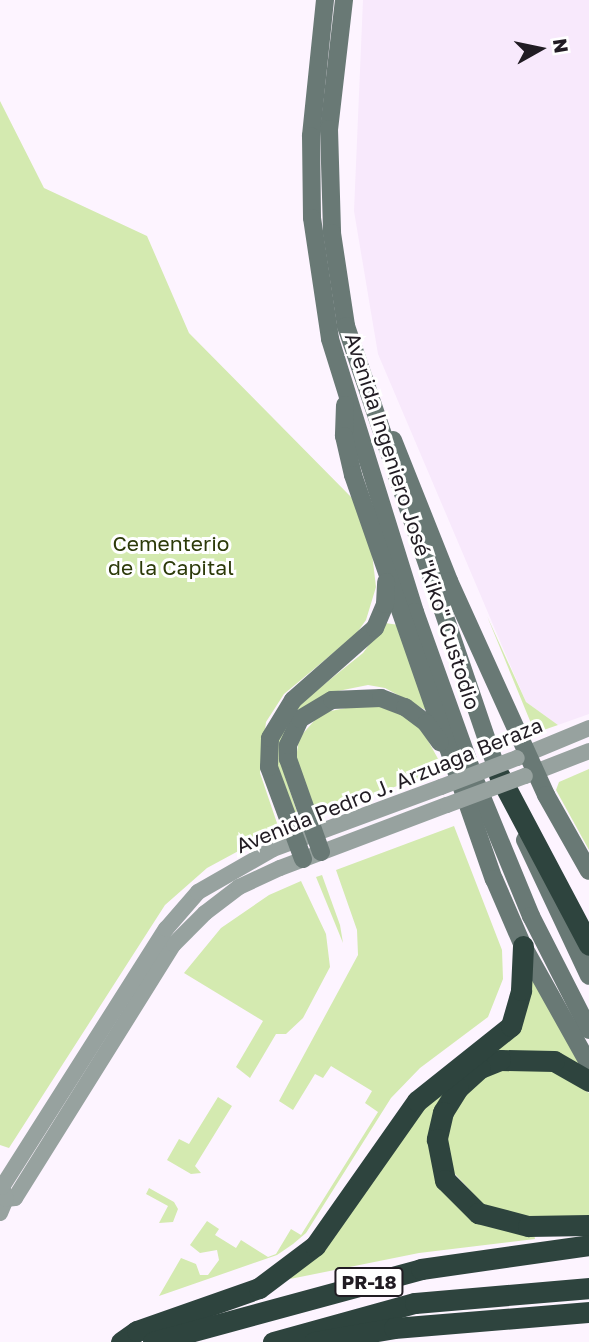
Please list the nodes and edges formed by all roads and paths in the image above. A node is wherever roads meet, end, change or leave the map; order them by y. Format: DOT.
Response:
graph roads {
  1 [pos="325,0"];
  2 [pos="344,0"];
  3 [pos="345,393"];
  4 [pos="370,397"];
  5 [pos="386,572"];
  6 [pos="589,728"];
  7 [pos="589,751"];
  8 [pos="523,756"];
  9 [pos="455,770"];
  10 [pos="530,774"];
  11 [pos="499,775"];
  12 [pos="314,834"];
  13 [pos="295,841"];
  14 [pos="321,852"];
  15 [pos="303,859"];
  16 [pos="589,872"];
  17 [pos="589,945"];
  18 [pos="523,946"];
  19 [pos="589,976"];
  20 [pos="589,1030"];
  21 [pos="589,1064"];
  22 [pos="589,1081"];
  23 [pos="3,1206"];
  24 [pos="589,1225"];
  25 [pos="589,1245"];
  26 [pos="589,1288"];
  27 [pos="589,1312"];
  28 [pos="121,1342"];
  29 [pos="153,1342"];
  30 [pos="273,1342"];
  31 [pos="314,1342"];
  1 -- 3 [label="main road, Avenida Ingeniero José \"Kiko\" Custodio"];
  2 -- 4 [label="main road, Avenida Ingeniero José \"Kiko\" Custodio"];
  3 -- 5 [label="main road"];
  3 -- 20 [label="main road, Avenida Ingeniero José \"Kiko\" Custodio"];
  4 -- 8 [label="main road"];
  4 -- 11 [label="main road, Avenida Ingeniero José \"Kiko\" Custodio"];
  5 -- 9 [label="main road"];
  5 -- 13 [label="main road"];
  6 -- 8 [label="street, Avenida Pedro J. Arzuaga Beraza"];
  7 -- 10 [label="street, Avenida Pedro J. Arzuaga Beraza"];
  8 -- 10 [label="main road"];
  8 -- 12 [label="street, Avenida Pedro J. Arzuaga Beraza, bridge"];
  9 -- 12 [label="main road"];
  9 -- 18 [label="main road"];
  10 -- 14 [label="street, Avenida Pedro J. Arzuaga Beraza, bridge"];
  10 -- 16 [label="main road"];
  11 -- 17 [label="highway"];
  11 -- 19 [label="main road, Avenida Ingeniero José \"Kiko\" Custodio"];
  12 -- 13 [label="street, Avenida Pedro J. Arzuaga Beraza"];
  12 -- 14 [label="main road"];
  13 -- 15 [label="main road"];
  13 -- 23 [label="street, Avenida Pedro J. Arzuaga Beraza"];
  14 -- 15 [label="street, Avenida Pedro J. Arzuaga Beraza"];
  15 -- 23 [label="street, Avenida Pedro J. Arzuaga Beraza"];
  18 -- 21 [label="main road"];
  18 -- 28 [label="highway"];
  22 -- 24 [label="highway"];
  25 -- 29 [label="highway, PR-18"];
  26 -- 30 [label="highway"];
  27 -- 31 [label="highway"];
}
